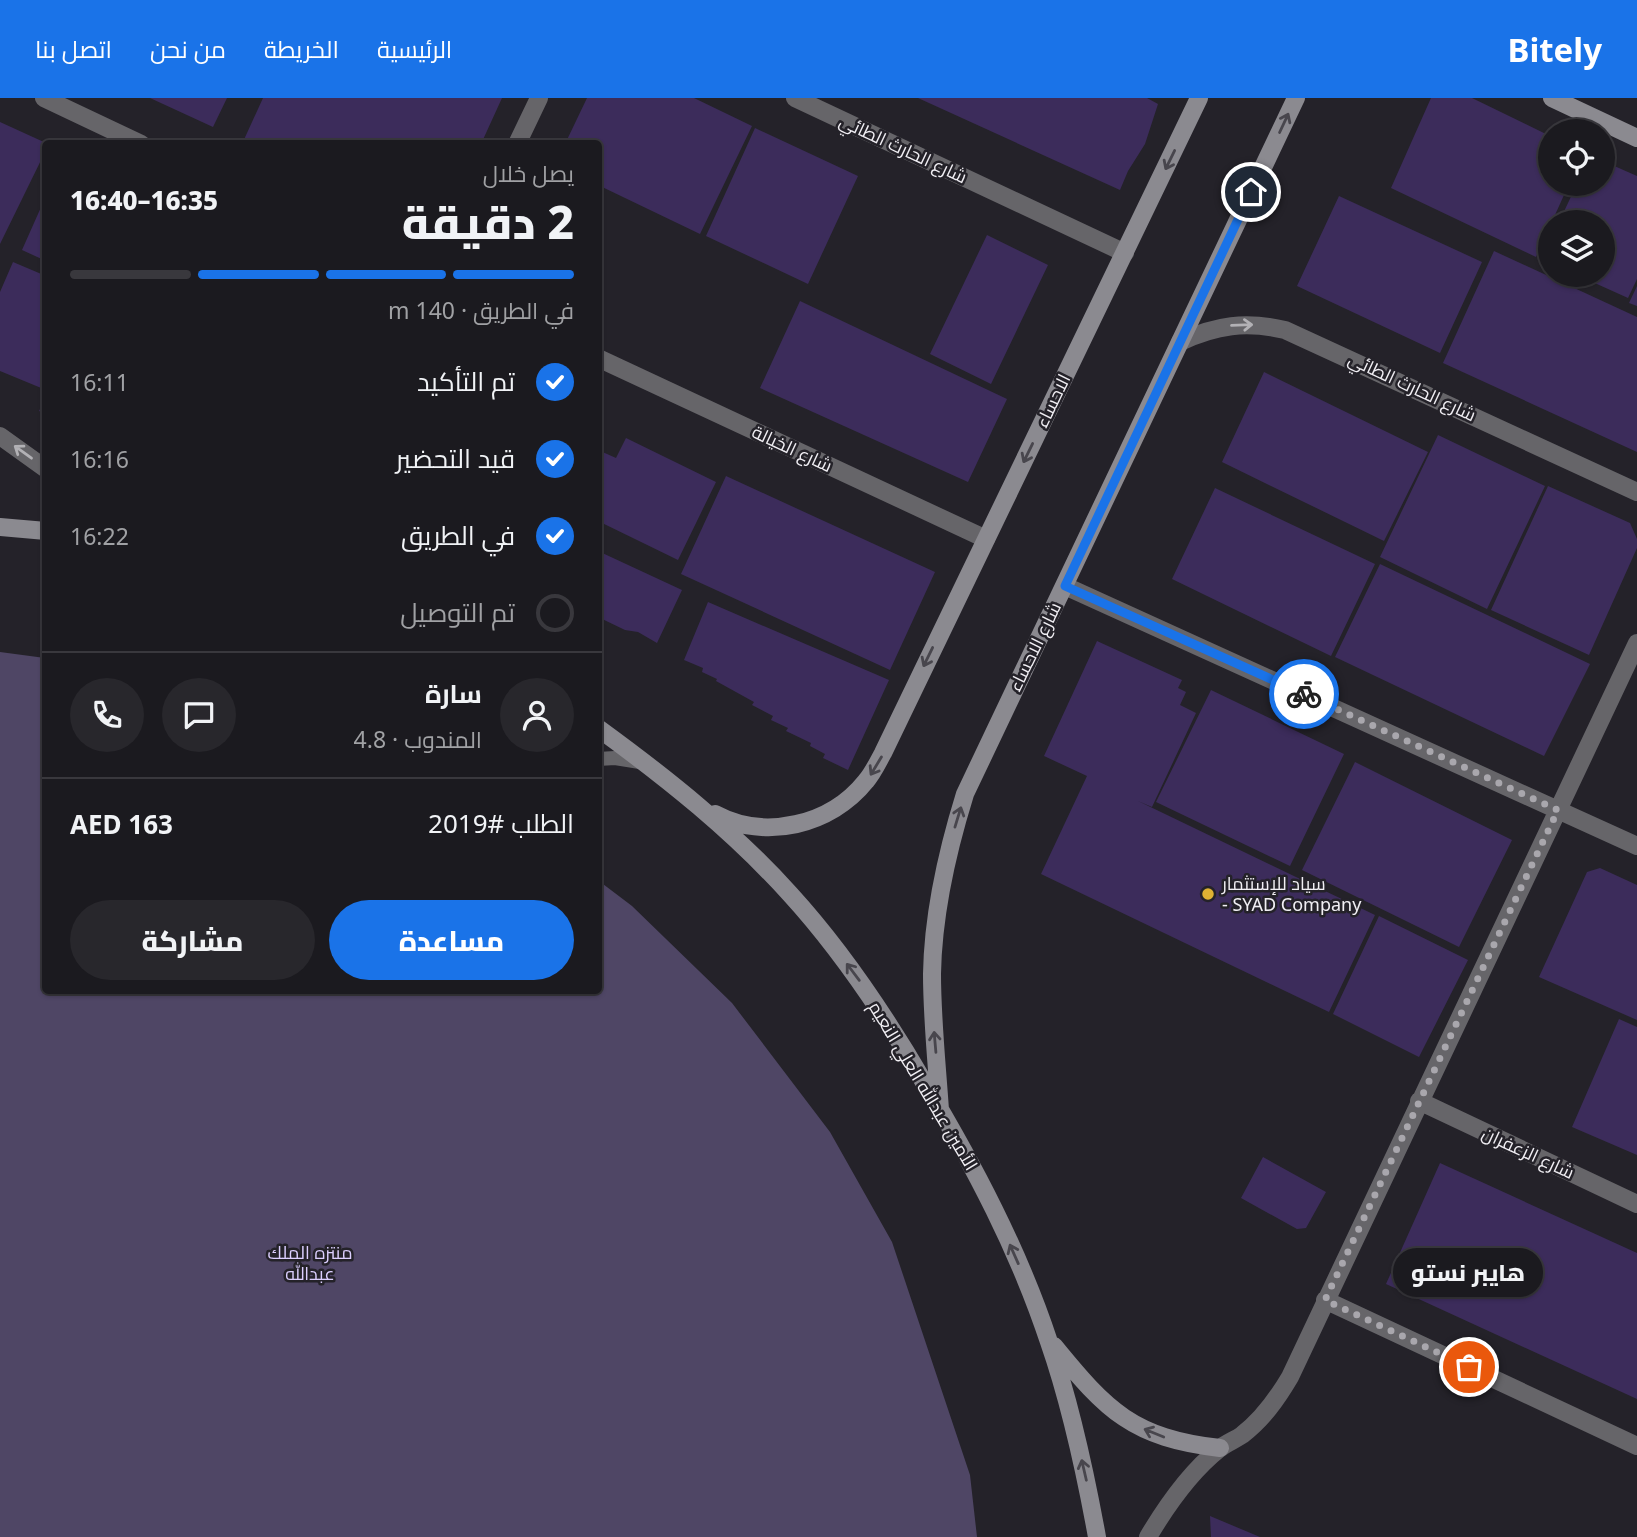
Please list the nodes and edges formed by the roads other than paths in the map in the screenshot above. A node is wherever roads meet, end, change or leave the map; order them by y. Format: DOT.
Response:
graph roads {
  1 [pos="44,98"];
  2 [pos="539,98"];
  3 [pos="795,98"];
  4 [pos="1199,98"];
  5 [pos="1296,98"];
  6 [pos="1552,98"];
  7 [pos="1637,138"];
  8 [pos="133,140"];
  9 [pos="519,140"];
  10 [pos="1125,253"];
  11 [pos="1180,342"];
  12 [pos="602,360"];
  13 [pos="0,436"];
  14 [pos="42,466"];
  15 [pos="1637,492"];
  16 [pos="0,527"];
  17 [pos="42,531"];
  18 [pos="986,539"];
  19 [pos="1065,586"];
  20 [pos="1637,643"];
  21 [pos="602,731"];
  22 [pos="602,759"];
  23 [pos="647,764"];
  24 [pos="698,804"];
  25 [pos="1558,810"];
  26 [pos="1637,846"];
  27 [pos="1419,1101"];
  28 [pos="940,1110"];
  29 [pos="1637,1204"];
  30 [pos="1325,1300"];
  31 [pos="1049,1340"];
  32 [pos="1637,1446"];
  33 [pos="1220,1448"];
  34 [pos="1097,1537"];
  35 [pos="1148,1537"];
  1 -- 8 [label="street"];
  2 -- 9 [label="street"];
  3 -- 10 [label="street, شارع الحارث الطائي"];
  4 -- 10 [label="main road, الاحساء, one-way"];
  11 -- 5 [label="main road, شارع الاحساء, one-way"];
  6 -- 7 [label="main road"];
  10 -- 18 [label="main road, الاحساء, one-way"];
  11 -- 15 [label="street, شارع الحارث الطائي, one-way"];
  11 -- 19 [label="main road, شارع الاحساء"];
  12 -- 18 [label="street, شارع الخيالة"];
  14 -- 13 [label="street, one-way"];
  16 -- 17 [label="main road"];
  18 -- 24 [label="main road, الاحساء, one-way"];
  19 -- 25 [label="street"];
  28 -- 19 [label="main road, شارع الاحساء, one-way"];
  20 -- 25 [label="street"];
  21 -- 23 [label="main road, الأمين عبدالله العلي النعيم"];
  22 -- 23 [label="lane"];
  23 -- 24 [label="main road, الأمين عبدالله العلي النعيم"];
  28 -- 24 [label="main road, الأمين عبدالله العلي النعيم, one-way"];
  25 -- 26 [label="street"];
  25 -- 27 [label="street"];
  27 -- 29 [label="street, شارع الزعفران"];
  27 -- 30 [label="street"];
  31 -- 28 [label="main road, الأمين عبدالله العلي النعيم, one-way"];
  30 -- 32 [label="street"];
  30 -- 33 [label="street"];
  33 -- 31 [label="main road, one-way"];
  34 -- 31 [label="main road, الأمين عبدالله العلي النعيم, one-way"];
  33 -- 35 [label="street"];
}
